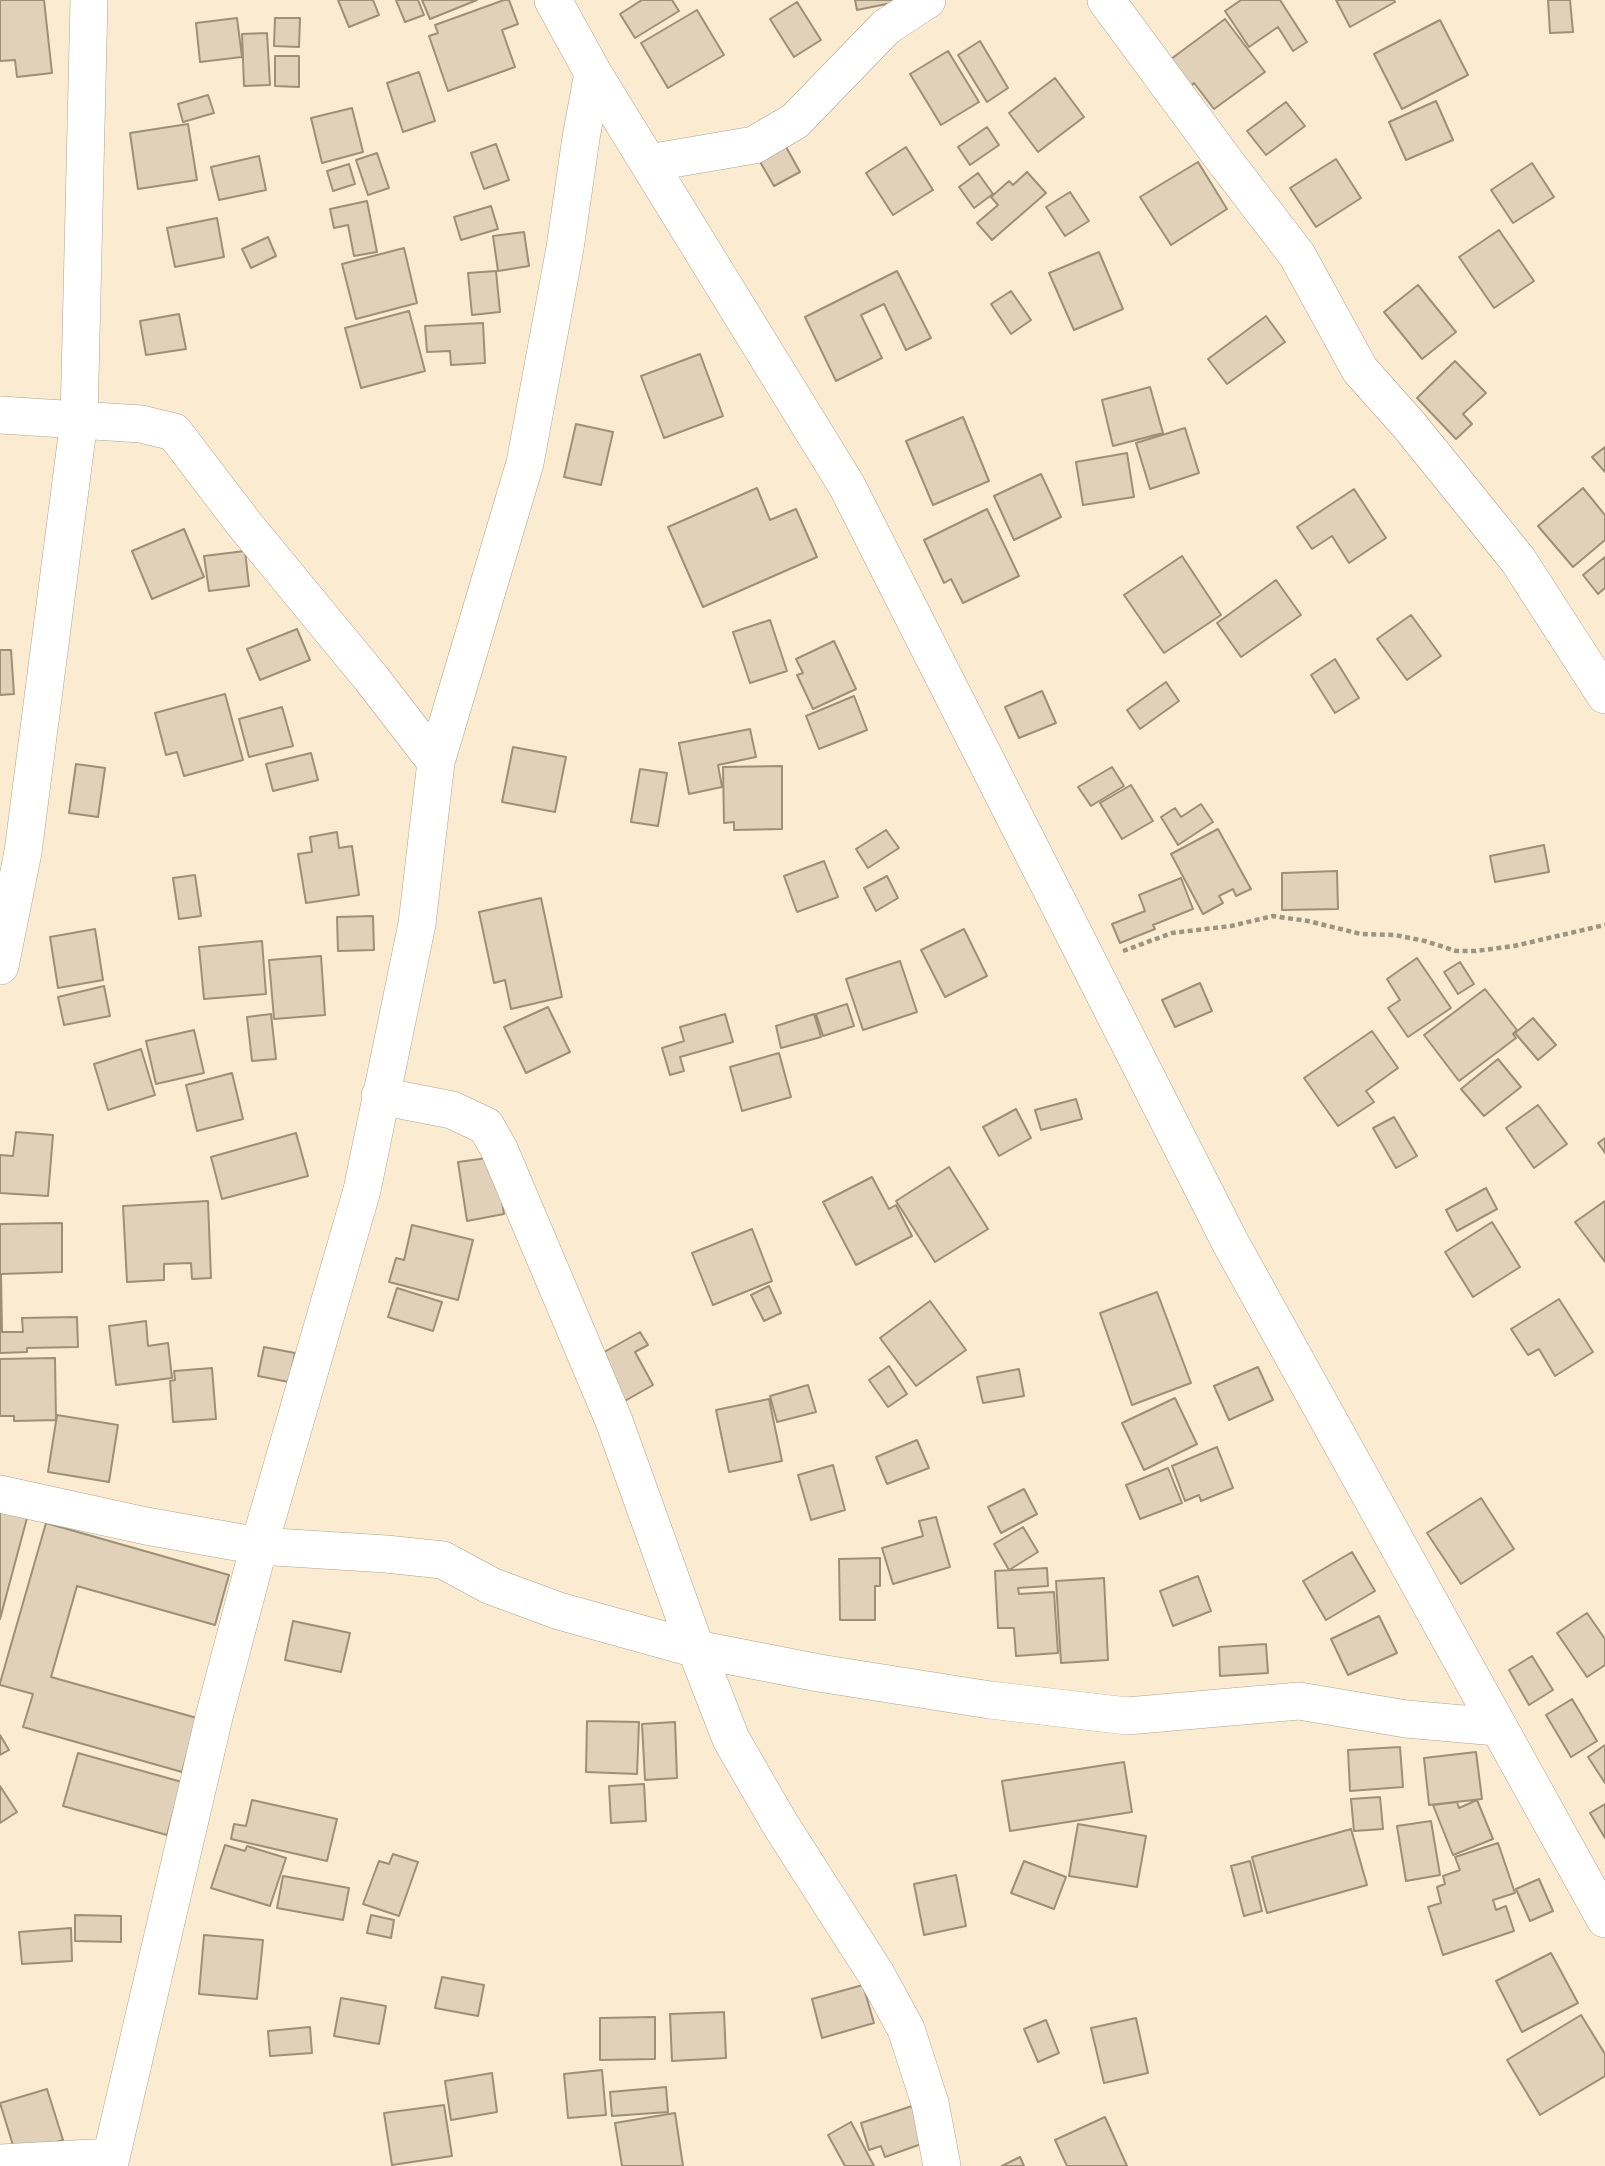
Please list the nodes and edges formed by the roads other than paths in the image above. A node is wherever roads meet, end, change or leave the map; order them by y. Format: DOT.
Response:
graph roads {
  1 [pos="89,0"];
  2 [pos="553,0"];
  3 [pos="928,0"];
  4 [pos="1106,0"];
  5 [pos="593,73"];
  6 [pos="649,163"];
  7 [pos="0,415"];
  8 [pos="79,419"];
  9 [pos="1605,695"];
  10 [pos="436,762"];
  11 [pos="0,967"];
  12 [pos="380,1096"];
  13 [pos="0,1494"];
  14 [pos="259,1546"];
  15 [pos="696,1649"];
  16 [pos="1497,1727"];
  17 [pos="1605,1919"];
  18 [pos="110,2161"];
  19 [pos="0,2162"];
  20 [pos="943,2166"];
  1 -- 8 [label="street"];
  2 -- 5 [label="street"];
  3 -- 6 [label="street"];
  4 -- 9 [label="street"];
  5 -- 6 [label="street"];
  5 -- 10 [label="street"];
  6 -- 16 [label="street"];
  7 -- 8 [label="street"];
  8 -- 10 [label="street"];
  8 -- 11 [label="street"];
  10 -- 12 [label="street"];
  12 -- 14 [label="street"];
  12 -- 15 [label="street"];
  13 -- 14 [label="street"];
  14 -- 15 [label="street"];
  14 -- 18 [label="street"];
  15 -- 16 [label="street"];
  15 -- 20 [label="street"];
  16 -- 17 [label="street"];
  18 -- 19 [label="street"];
}
